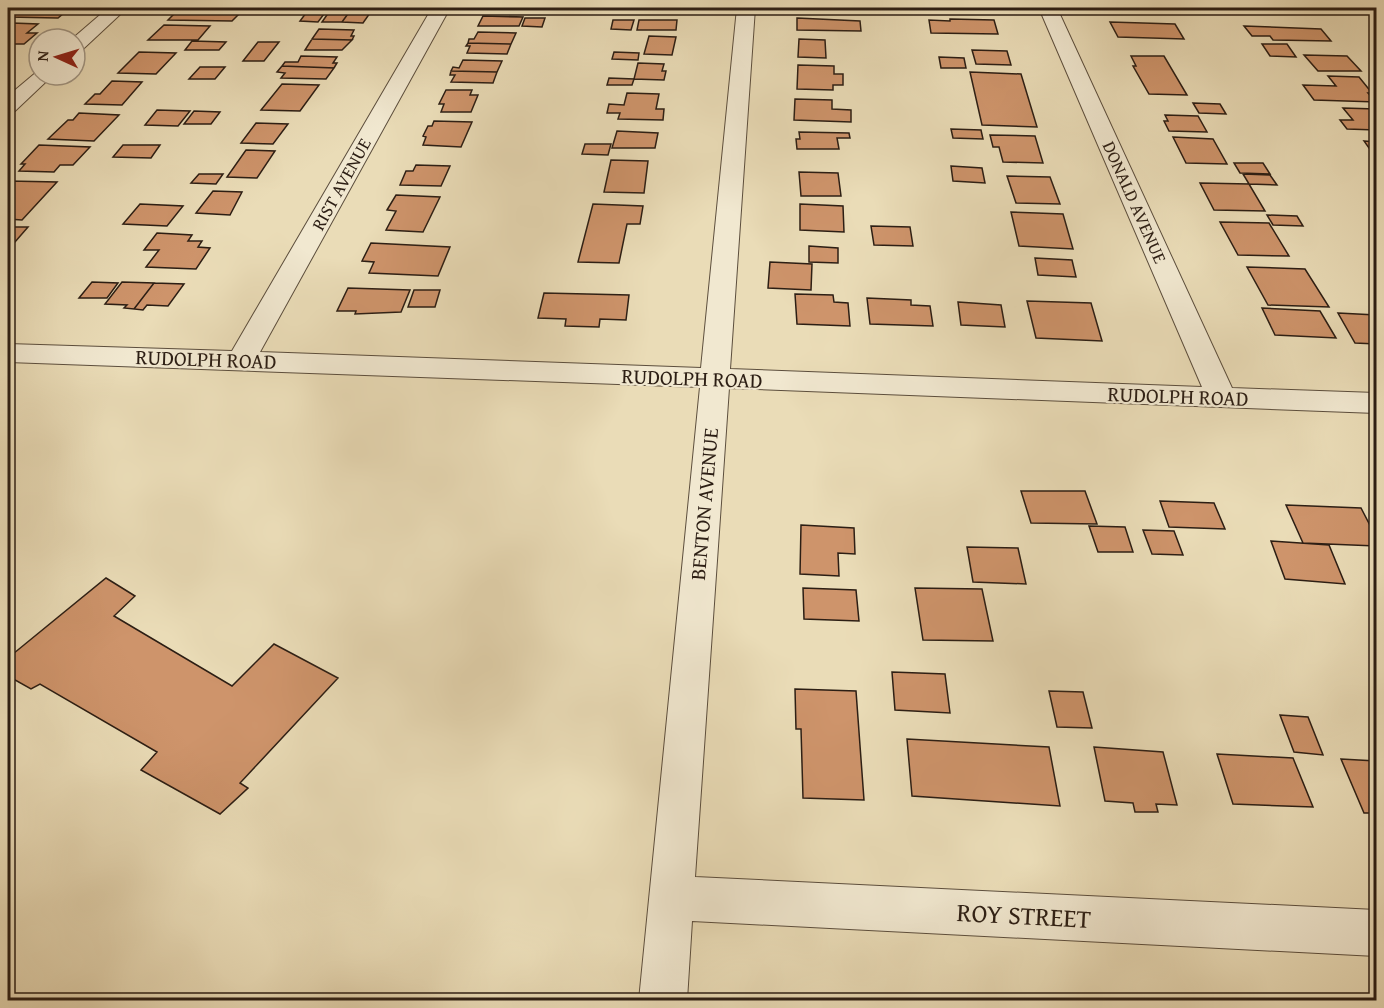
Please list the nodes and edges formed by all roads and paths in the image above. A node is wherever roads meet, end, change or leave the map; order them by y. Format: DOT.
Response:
graph roads {
  1 [pos="118,8"];
  2 [pos="441,8"];
  3 [pos="746,8"];
  4 [pos="1048,8"];
  5 [pos="1302,8"];
  6 [pos="1354,8"];
  7 [pos="1373,17"];
  8 [pos="87,35"];
  9 [pos="30,87"];
  10 [pos="8,107"];
  11 [pos="8,353"];
  12 [pos="242,360"];
  13 [pos="714,379"];
  14 [pos="1221,397"];
  15 [pos="1377,403"];
  16 [pos="671,898"];
  17 [pos="1377,933"];
  18 [pos="663,1000"];
  1 -- 8 [label="street"];
  2 -- 12 [label="street, RIST AVENUE"];
  3 -- 13 [label="street, BENTON AVENUE"];
  4 -- 14 [label="street, DONALD AVENUE"];
  5 -- 6 [label="street"];
  6 -- 7 [label="street"];
  9 -- 10 [label="street"];
  11 -- 12 [label="street, RUDOLPH ROAD"];
  12 -- 13 [label="street, RUDOLPH ROAD"];
  13 -- 14 [label="street, RUDOLPH ROAD"];
  13 -- 16 [label="street, BENTON AVENUE"];
  14 -- 15 [label="street, RUDOLPH ROAD"];
  16 -- 17 [label="street, ROY STREET"];
  16 -- 18 [label="street, BENTON AVENUE"];
}
